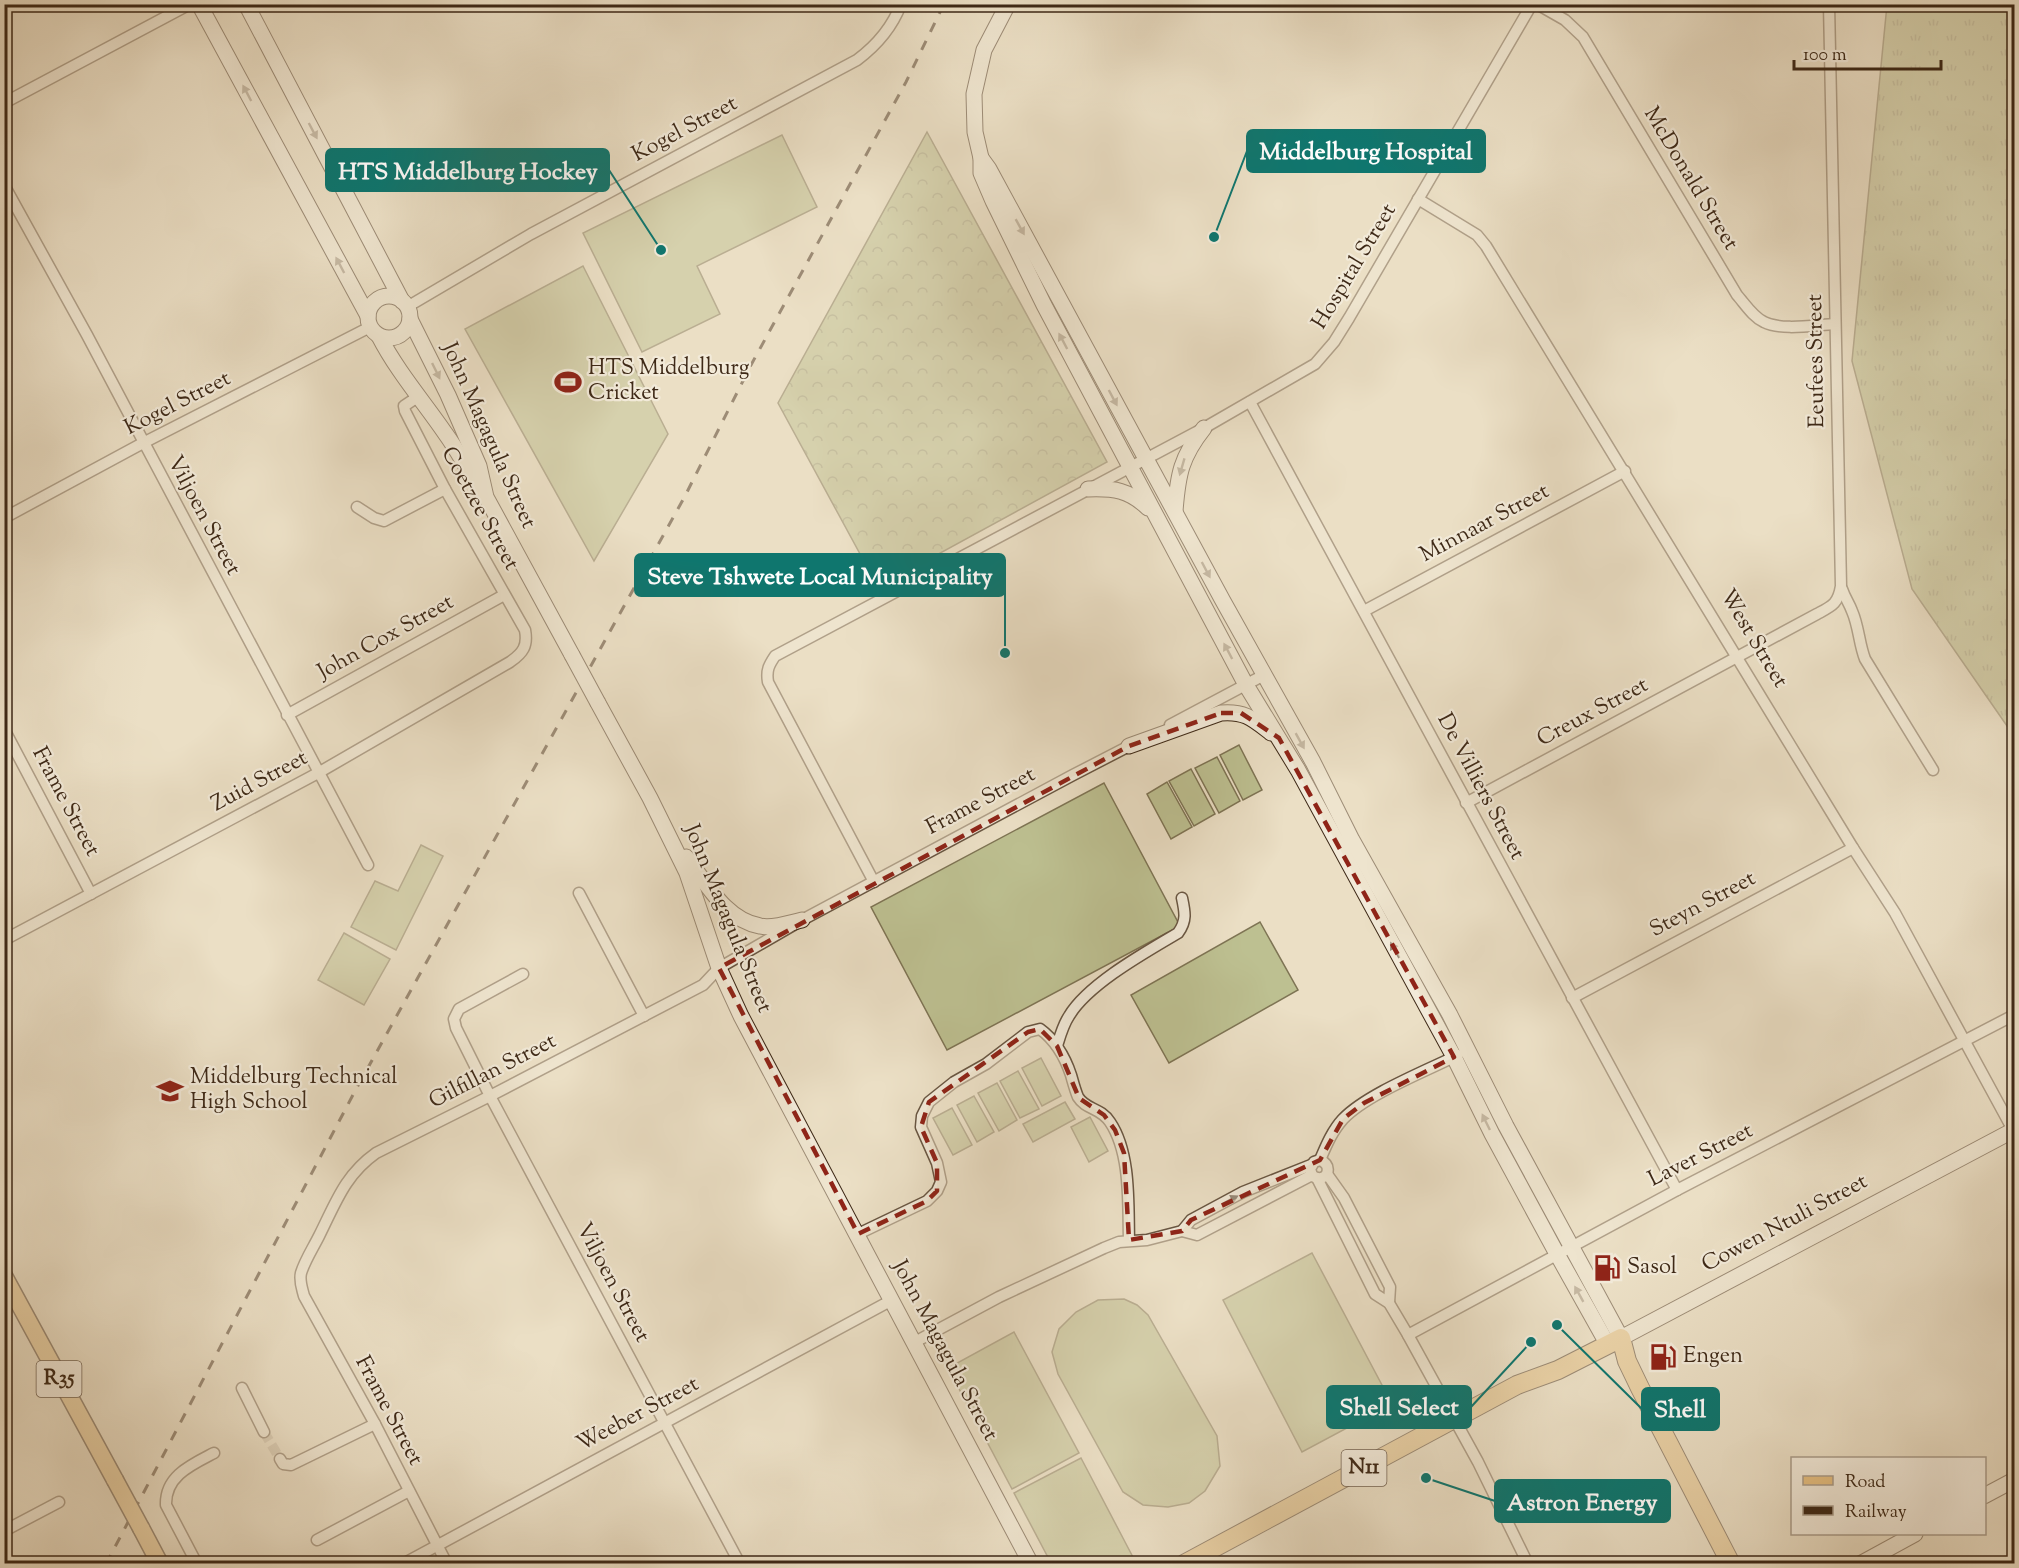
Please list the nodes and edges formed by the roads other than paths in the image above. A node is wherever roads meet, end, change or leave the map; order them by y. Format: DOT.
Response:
graph roads {
  1 [pos="190,4"];
  2 [pos="199,4"];
  3 [pos="246,4"];
  4 [pos="901,4"];
  5 [pos="1008,4"];
  6 [pos="1532,4"];
  7 [pos="1537,4"];
  8 [pos="1829,4"];
  9 [pos="4,103"];
  10 [pos="981,158"];
  11 [pos="4,185"];
  12 [pos="1418,200"];
  13 [pos="407,309"];
  14 [pos="1834,324"];
  15 [pos="372,327"];
  16 [pos="419,396"];
  17 [pos="1250,402"];
  18 [pos="1204,428"];
  19 [pos="143,443"];
  20 [pos="1146,458"];
  21 [pos="1130,467"];
  22 [pos="1625,471"];
  23 [pos="445,489"];
  24 [pos="1089,489"];
  25 [pos="486,497"];
  26 [pos="357,507"];
  27 [pos="1175,512"];
  28 [pos="1156,516"];
  29 [pos="4,518"];
  30 [pos="1841,586"];
  31 [pos="504,595"];
  32 [pos="1364,611"];
  33 [pos="526,645"];
  34 [pos="1737,656"];
  35 [pos="1263,675"];
  36 [pos="1246,685"];
  37 [pos="286,715"];
  38 [pos="4,729"];
  39 [pos="1279,738"];
  40 [pos="1129,746"];
  41 [pos="1312,762"];
  42 [pos="1298,770"];
  43 [pos="1933,770"];
  44 [pos="318,773"];
  45 [pos="1466,803"];
  46 [pos="669,836"];
  47 [pos="1853,848"];
  48 [pos="368,865"];
  49 [pos="874,882"];
  50 [pos="579,893"];
  51 [pos="91,894"];
  52 [pos="1182,898"];
  53 [pos="1377,901"];
  54 [pos="802,920"];
  55 [pos="4,940"];
  56 [pos="719,968"];
  57 [pos="523,974"];
  58 [pos="1572,998"];
  59 [pos="2014,1015"];
  60 [pos="644,1016"];
  61 [pos="1966,1041"];
  62 [pos="1057,1046"];
  63 [pos="1461,1053"];
  64 [pos="490,1096"];
  65 [pos="2014,1131"];
  66 [pos="1318,1171"];
  67 [pos="1677,1190"];
  68 [pos="1358,1226"];
  69 [pos="1182,1232"];
  70 [pos="1343,1233"];
  71 [pos="858,1234"];
  72 [pos="1129,1240"];
  73 [pos="1571,1247"];
  74 [pos="1557,1254"];
  75 [pos="300,1275"];
  76 [pos="4,1276"];
  77 [pos="892,1300"];
  78 [pos="1389,1303"];
  79 [pos="1408,1335"];
  80 [pos="1614,1341"];
  81 [pos="915,1342"];
  82 [pos="242,1388"];
  83 [pos="665,1422"];
  84 [pos="1457,1424"];
  85 [pos="375,1425"];
  86 [pos="264,1432"];
  87 [pos="214,1453"];
  88 [pos="280,1459"];
  89 [pos="2014,1479"];
  90 [pos="409,1491"];
  91 [pos="1986,1495"];
  92 [pos="59,1502"];
  93 [pos="4,1531"];
  94 [pos="1911,1535"];
  95 [pos="317,1540"];
  96 [pos="437,1545"];
  97 [pos="160,1563"];
  98 [pos="197,1563"];
  99 [pos="403,1563"];
  100 [pos="447,1563"];
  101 [pos="740,1563"];
  102 [pos="1031,1563"];
  103 [pos="1184,1563"];
  104 [pos="1210,1563"];
  105 [pos="1528,1563"];
  106 [pos="1731,1563"];
  107 [pos="1860,1563"];
  1 -- 9 [label="street"];
  15 -- 2 [label="main road, one-way"];
  3 -- 13 [label="main road, John Magagula Street, one-way"];
  4 -- 13 [label="street, Kogel Street"];
  5 -- 10 [label="main road"];
  6 -- 12 [label="street, Hospital Street"];
  7 -- 14 [label="street, McDonald Street"];
  8 -- 14 [label="street, Eeufees Street"];
  10 -- 20 [label="main road, one-way"];
  21 -- 10 [label="main road, one-way"];
  11 -- 19 [label="street, Viljoen Street"];
  12 -- 17 [label="street, Hospital Street"];
  12 -- 22 [label="street, West Street"];
  13 -- 15 [label="main road"];
  13 -- 15 [label="main road"];
  13 -- 25 [label="main road, John Magagula Street, one-way"];
  14 -- 30 [label="street, Eeufees Street"];
  15 -- 16 [label="main road"];
  15 -- 19 [label="street, Kogel Street"];
  16 -- 23 [label="street, Coetzee Street"];
  16 -- 25 [label="main road"];
  17 -- 18 [label="street, Hospital Street"];
  17 -- 32 [label="street, De Villiers Street"];
  18 -- 20 [label="street, Hospital Street"];
  18 -- 27 [label="main road, one-way"];
  19 -- 29 [label="street, Kogel Street"];
  19 -- 37 [label="street, Viljoen Street"];
  20 -- 21 [label="street, Hospital Street"];
  20 -- 27 [label="main road"];
  21 -- 24 [label="street, Hospital Street"];
  21 -- 28 [label="main road"];
  22 -- 32 [label="street, Minnaar Street"];
  22 -- 34 [label="street, West Street"];
  23 -- 26 [label="street"];
  23 -- 31 [label="street, Coetzee Street"];
  24 -- 28 [label="main road"];
  24 -- 49 [label="street, Hospital Street"];
  25 -- 46 [label="main road, John Magagula Street, bridge"];
  27 -- 35 [label="main road, one-way"];
  36 -- 28 [label="main road, one-way"];
  30 -- 34 [label="street"];
  30 -- 43 [label="street"];
  31 -- 33 [label="street, Coetzee Street"];
  31 -- 37 [label="street, John Cox Street"];
  32 -- 45 [label="street, De Villiers Street"];
  33 -- 44 [label="street, Zuid Street"];
  34 -- 45 [label="street, Creux Street"];
  34 -- 47 [label="street, West Street"];
  35 -- 36 [label="street, Frame Street"];
  35 -- 41 [label="main road, one-way"];
  36 -- 39 [label="main road"];
  36 -- 40 [label="street, Frame Street"];
  37 -- 44 [label="street, Viljoen Street"];
  38 -- 51 [label="street, Frame Street"];
  39 -- 40 [label="main road"];
  39 -- 42 [label="main road"];
  40 -- 49 [label="street, Frame Street"];
  41 -- 42 [label="main road"];
  41 -- 53 [label="main road"];
  42 -- 53 [label="main road"];
  44 -- 48 [label="street, Viljoen Street"];
  44 -- 51 [label="street, Zuid Street"];
  45 -- 58 [label="street, De Villiers Street"];
  46 -- 54 [label="main road"];
  46 -- 56 [label="main road, John Magagula Street"];
  47 -- 58 [label="street, Steyn Street"];
  47 -- 61 [label="street, West Street"];
  49 -- 54 [label="street, Frame Street"];
  50 -- 60 [label="street"];
  51 -- 55 [label="street, Zuid Street"];
  52 -- 62 [label="street"];
  53 -- 63 [label="main road"];
  54 -- 56 [label="street, Frame Street"];
  56 -- 60 [label="street, Gilfillan Street"];
  56 -- 71 [label="main road, John Magagula Street"];
  57 -- 64 [label="street, Viljoen Street"];
  58 -- 67 [label="street, De Villiers Street"];
  59 -- 61 [label="street, Laver Street"];
  60 -- 64 [label="street, Gilfillan Street"];
  61 -- 65 [label="street, West Street"];
  61 -- 67 [label="street, Laver Street"];
  62 -- 71 [label="street"];
  62 -- 72 [label="street"];
  63 -- 66 [label="street"];
  63 -- 73 [label="main road"];
  74 -- 63 [label="main road, one-way"];
  64 -- 75 [label="street, Gilfillan Street"];
  64 -- 83 [label="street, Viljoen Street"];
  65 -- 80 [label="main road, Cowen Ntuli Street"];
  66 -- 68 [label="street"];
  69 -- 66 [label="street, one-way"];
  66 -- 69 [label="street"];
  66 -- 70 [label="street"];
  67 -- 73 [label="street, Laver Street"];
  68 -- 70 [label="street"];
  68 -- 78 [label="street"];
  69 -- 72 [label="street"];
  70 -- 78 [label="street"];
  71 -- 77 [label="main road, John Magagula Street"];
  72 -- 81 [label="street"];
  73 -- 74 [label="street, Laver Street"];
  73 -- 80 [label="main road"];
  74 -- 79 [label="street, Laver Street"];
  80 -- 74 [label="main road, one-way"];
  75 -- 85 [label="street, Frame Street"];
  76 -- 97 [label="main road, R35, bridge"];
  77 -- 81 [label="main road, John Magagula Street"];
  77 -- 83 [label="street, Weeber Street"];
  78 -- 79 [label="street"];
  79 -- 84 [label="street"];
  80 -- 84 [label="highway, Cowen Ntuli Street / N11"];
  80 -- 106 [label="highway"];
  81 -- 102 [label="main road, John Magagula Street"];
  82 -- 86 [label="street"];
  83 -- 96 [label="street, Weeber Street"];
  83 -- 101 [label="street, Viljoen Street"];
  84 -- 103 [label="highway, Cowen Ntuli Street / N11"];
  84 -- 104 [label="highway, Cowen Ntuli Street / N11"];
  84 -- 105 [label="street"];
  85 -- 88 [label="street"];
  85 -- 90 [label="street, Frame Street"];
  87 -- 98 [label="street"];
  89 -- 91 [label="main road"];
  90 -- 95 [label="street"];
  90 -- 96 [label="street, Frame Street"];
  92 -- 93 [label="street"];
  94 -- 107 [label="main road"];
  96 -- 99 [label="street, Weeber Street"];
  96 -- 100 [label="street, Frame Street"];
}
